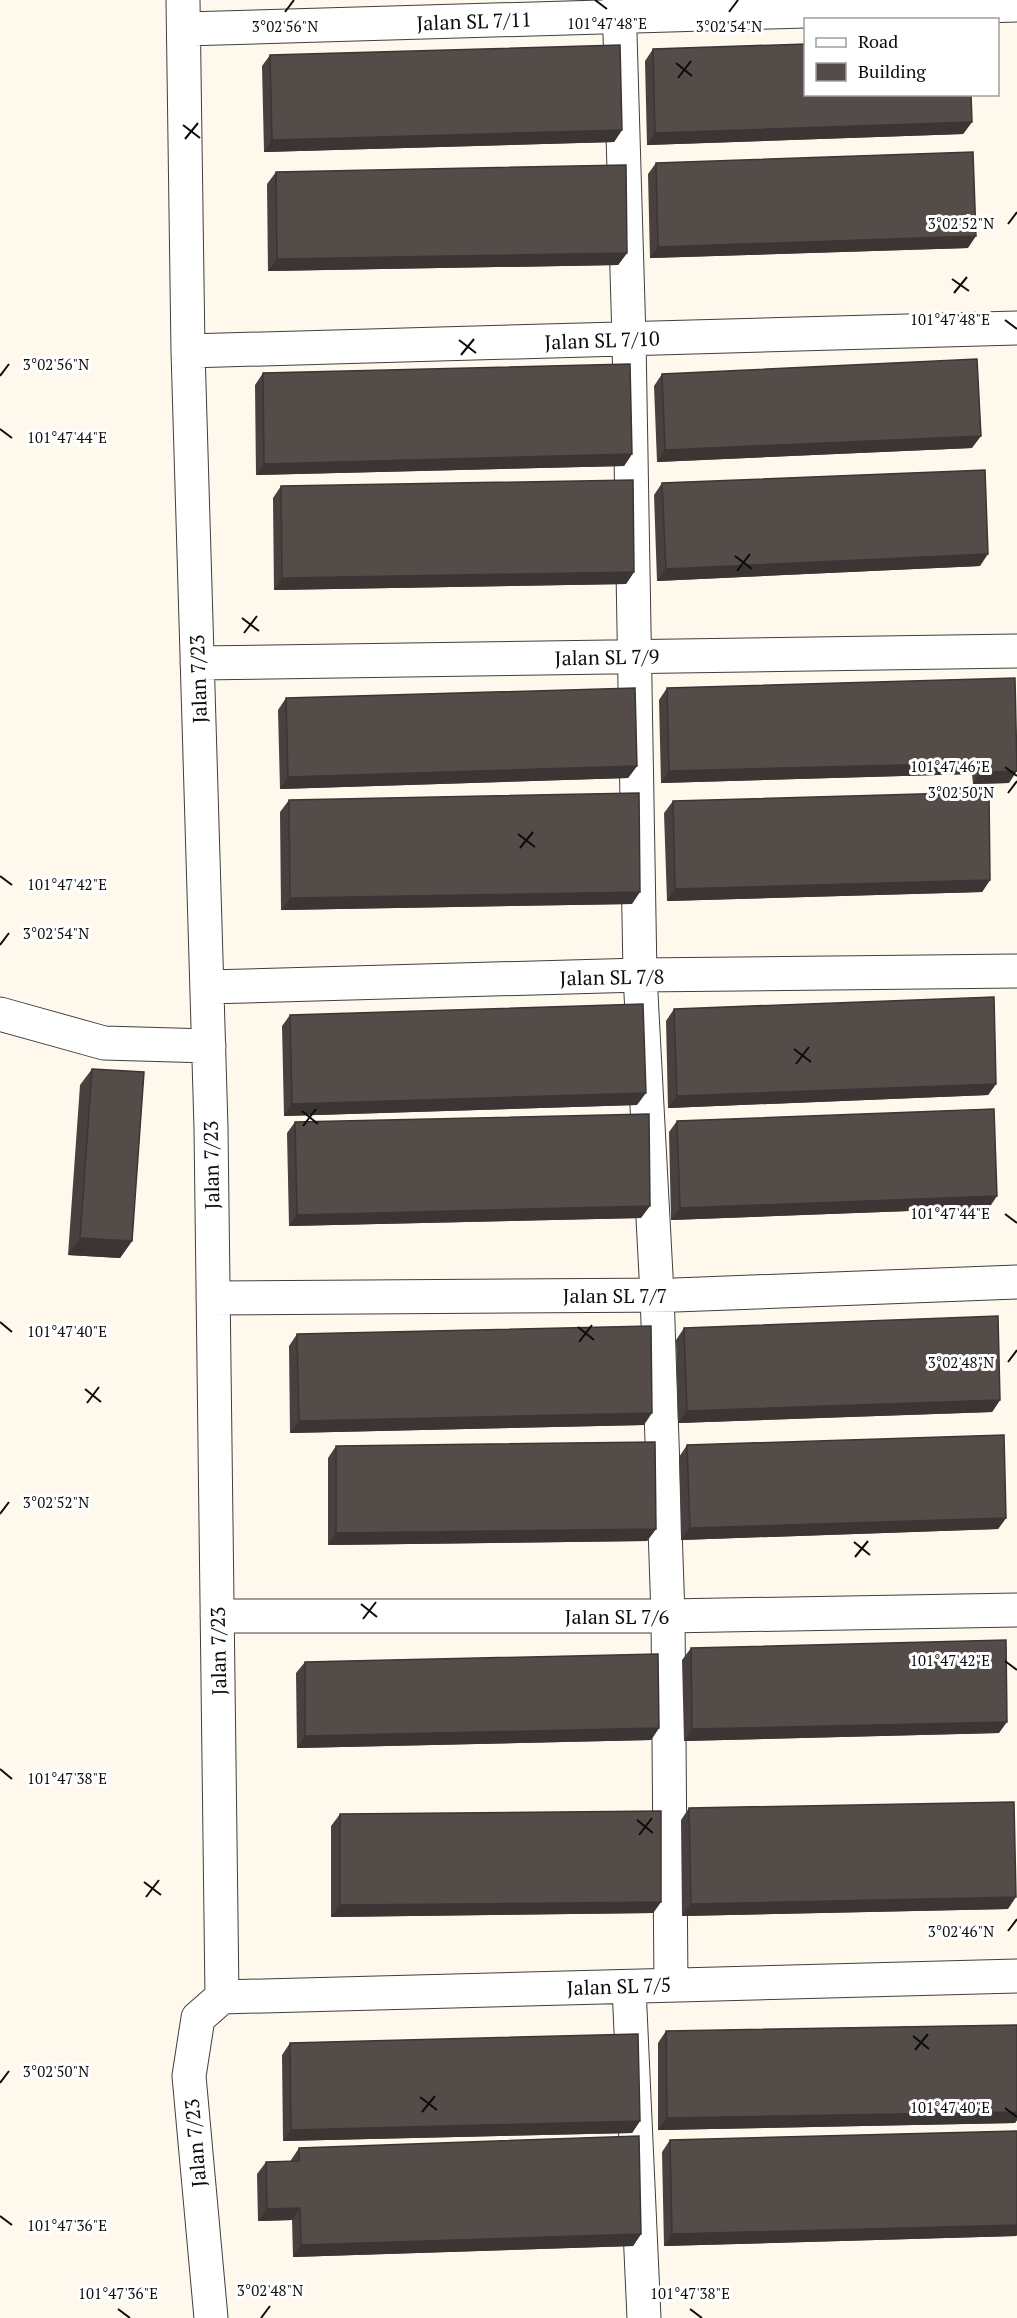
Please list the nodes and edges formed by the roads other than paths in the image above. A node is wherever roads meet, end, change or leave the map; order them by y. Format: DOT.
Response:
graph roads {
  1 [pos="1017,5"];
  2 [pos="619,8"];
  3 [pos="183,15"];
  4 [pos="1017,328"];
  5 [pos="629,339"];
  6 [pos="188,351"];
  7 [pos="1017,651"];
  8 [pos="635,656"];
  9 [pos="197,663"];
  10 [pos="1017,971"];
  11 [pos="640,975"];
  12 [pos="207,987"];
  13 [pos="0,1014"];
  14 [pos="209,1046"];
  15 [pos="1017,1282"];
  16 [pos="657,1294"];
  17 [pos="213,1298"];
  18 [pos="1017,1610"];
  19 [pos="217,1616"];
  20 [pos="668,1616"];
  21 [pos="1017,1976"];
  22 [pos="671,1984"];
  23 [pos="629,1987"];
  24 [pos="222,1997"];
  25 [pos="211,2318"];
  26 [pos="644,2318"];
  1 -- 2 [label="street, Jalan SL 7/11"];
  2 -- 3 [label="street, Jalan SL 7/11"];
  2 -- 5 [label="street"];
  3 -- 6 [label="street, Jalan 7/23"];
  4 -- 5 [label="street, Jalan SL 7/10"];
  5 -- 6 [label="street, Jalan SL 7/10"];
  5 -- 8 [label="street"];
  6 -- 9 [label="street, Jalan 7/23"];
  7 -- 8 [label="street, Jalan SL 7/9"];
  8 -- 9 [label="street, Jalan SL 7/9"];
  8 -- 11 [label="street"];
  9 -- 12 [label="street, Jalan 7/23"];
  10 -- 11 [label="street, Jalan SL 7/8"];
  11 -- 12 [label="street, Jalan SL 7/8"];
  11 -- 16 [label="street"];
  12 -- 14 [label="street, Jalan 7/23"];
  13 -- 14 [label="street"];
  14 -- 17 [label="street, Jalan 7/23"];
  15 -- 16 [label="street, Jalan SL 7/7"];
  16 -- 17 [label="street, Jalan SL 7/7"];
  16 -- 20 [label="street"];
  17 -- 19 [label="street, Jalan 7/23"];
  18 -- 20 [label="street, Jalan SL 7/6"];
  19 -- 20 [label="street, Jalan SL 7/6"];
  19 -- 24 [label="street, Jalan 7/23"];
  20 -- 22 [label="street"];
  21 -- 22 [label="street, Jalan SL 7/5"];
  22 -- 23 [label="street, Jalan SL 7/5"];
  23 -- 24 [label="street, Jalan SL 7/5"];
  23 -- 26 [label="street"];
  24 -- 25 [label="street, Jalan 7/23"];
}
